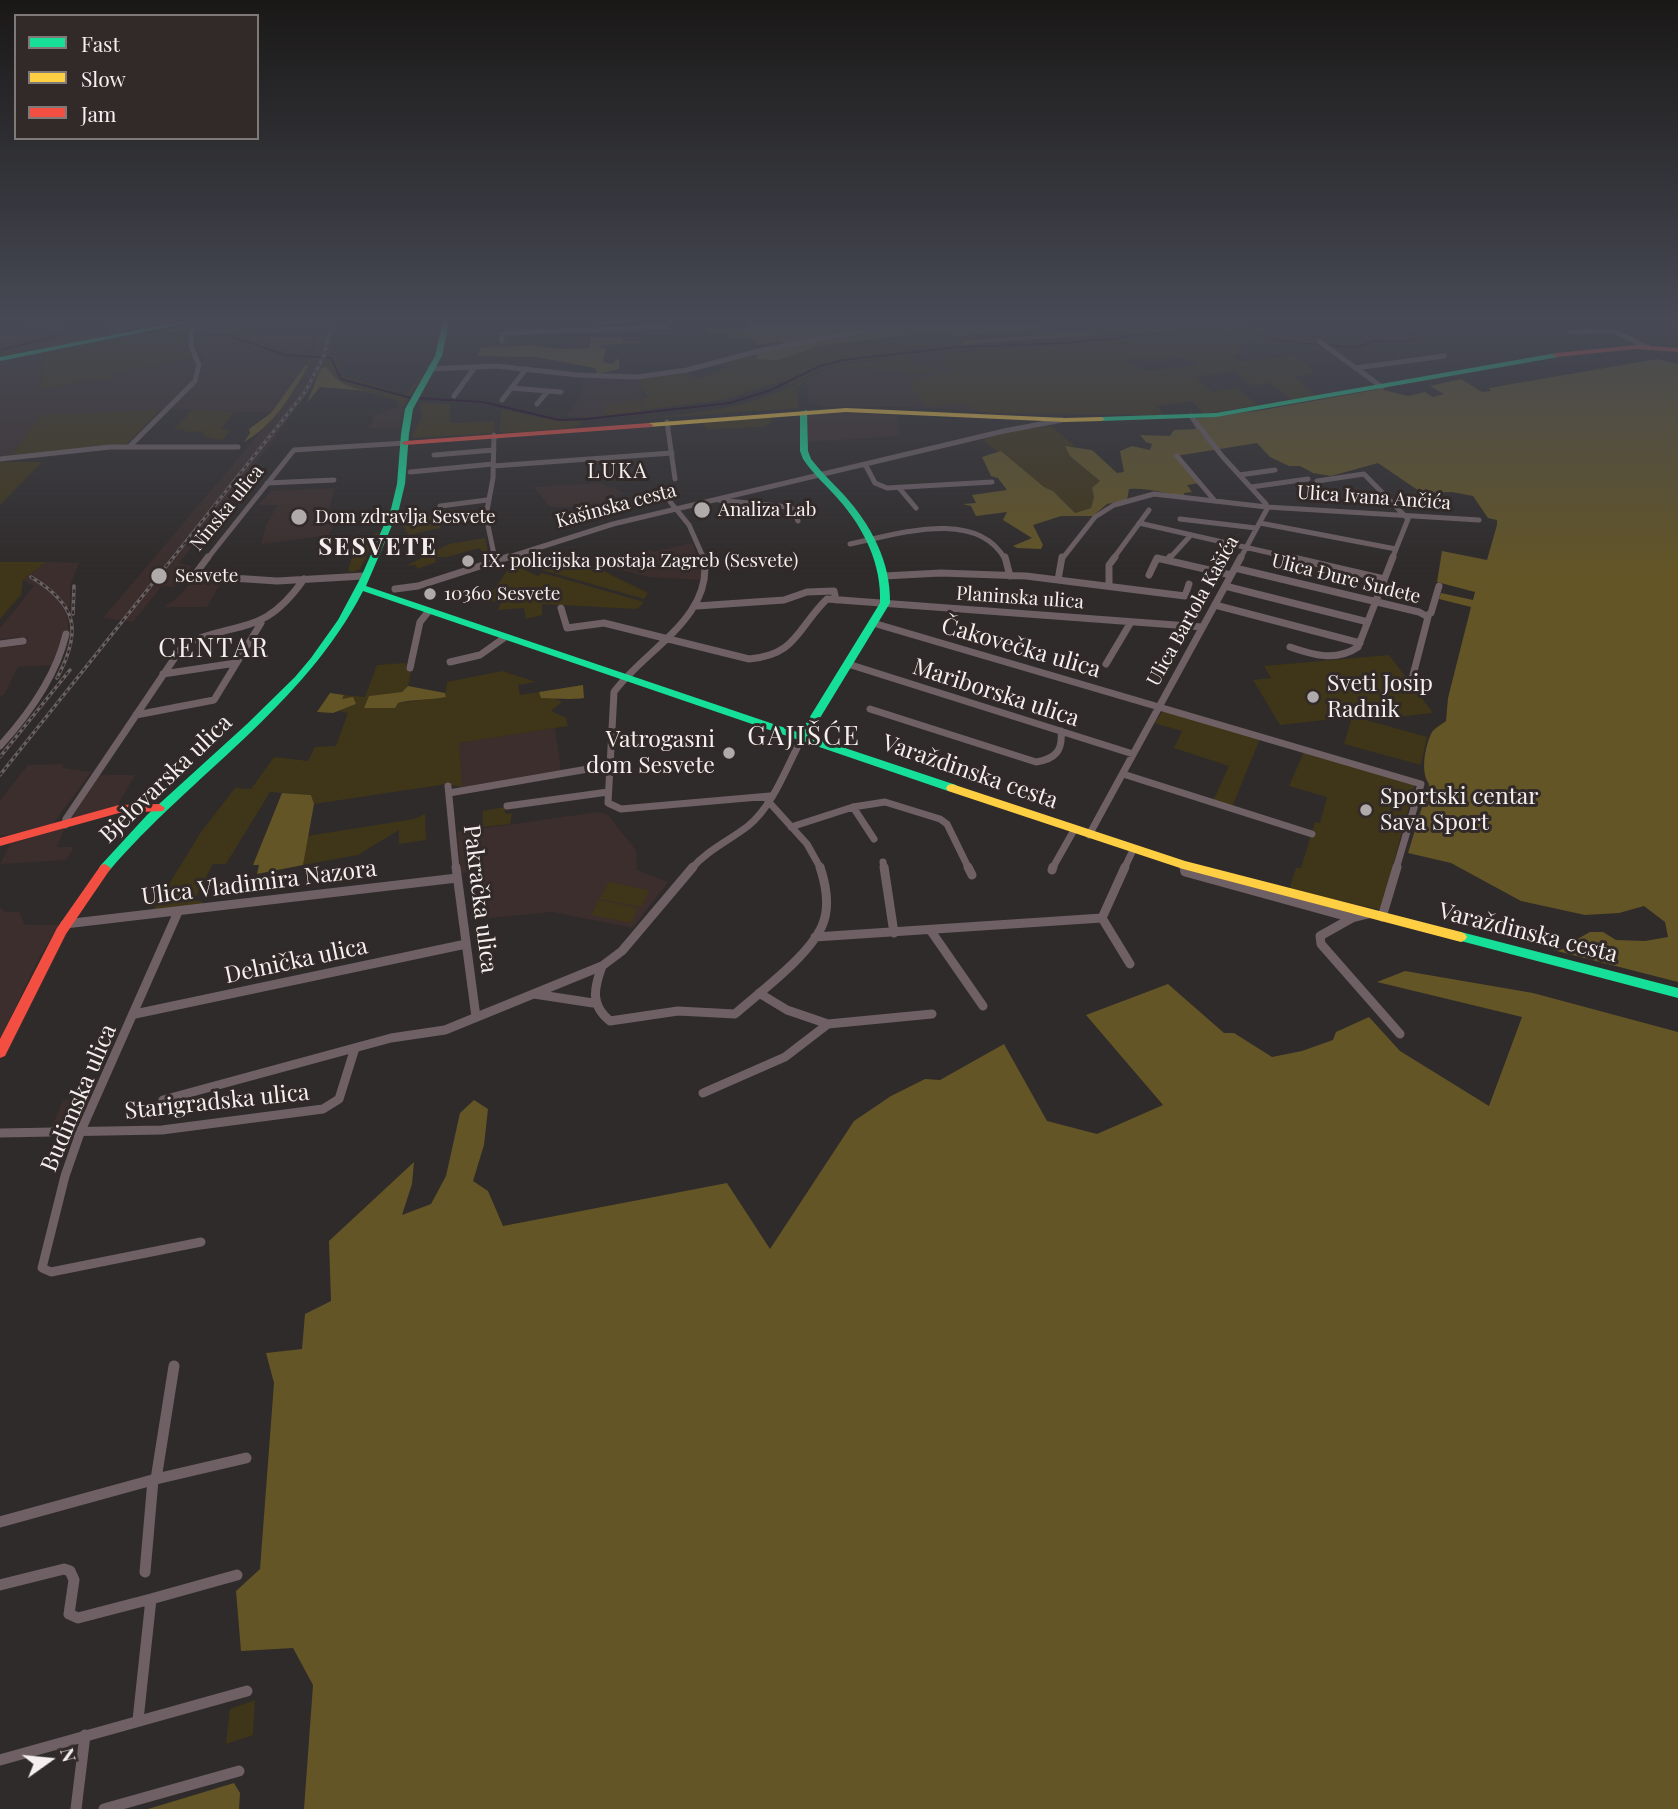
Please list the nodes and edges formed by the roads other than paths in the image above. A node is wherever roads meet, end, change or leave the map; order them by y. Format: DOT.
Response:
graph roads {
  1 [pos="169,406"];
  2 [pos="412,406"];
  3 [pos="1275,406"];
  4 [pos="804,412"];
  5 [pos="1191,416"];
  6 [pos="1065,420"];
  7 [pos="667,422"];
  8 [pos="494,435"];
  9 [pos="405,443"];
  10 [pos="130,446"];
  11 [pos="238,447"];
  12 [pos="494,450"];
  13 [pos="672,453"];
  14 [pos="434,455"];
  15 [pos="1177,456"];
  16 [pos="0,458"];
  17 [pos="865,464"];
  18 [pos="493,465"];
  19 [pos="1275,470"];
  20 [pos="410,472"];
  21 [pos="819,475"];
  22 [pos="1239,475"];
  23 [pos="675,479"];
  24 [pos="1308,479"];
  25 [pos="334,480"];
  26 [pos="992,481"];
  27 [pos="1317,481"];
  28 [pos="267,483"];
  29 [pos="1251,487"];
  30 [pos="900,489"];
  31 [pos="663,493"];
  32 [pos="717,499"];
  33 [pos="487,500"];
  34 [pos="1215,501"];
  35 [pos="440,506"];
  36 [pos="1267,507"];
  37 [pos="678,509"];
  38 [pos="916,509"];
  39 [pos="1149,510"];
  40 [pos="1407,516"];
  41 [pos="1180,519"];
  42 [pos="1479,520"];
  43 [pos="798,521"];
  44 [pos="1139,523"];
  45 [pos="1258,526"];
  46 [pos="1190,536"];
  47 [pos="869,541"];
  48 [pos="850,544"];
  49 [pos="1246,547"];
  50 [pos="1396,549"];
  51 [pos="1168,560"];
  52 [pos="496,562"];
  53 [pos="1235,568"];
  54 [pos="1149,575"];
  55 [pos="1231,575"];
  56 [pos="884,576"];
  57 [pos="1010,576"];
  58 [pos="304,579"];
  59 [pos="1384,579"];
  60 [pos="1058,580"];
  61 [pos="362,581"];
  62 [pos="1189,584"];
  63 [pos="1109,585"];
  64 [pos="1225,586"];
  65 [pos="1439,586"];
  66 [pos="390,594"];
  67 [pos="836,600"];
  68 [pos="1375,603"];
  69 [pos="885,604"];
  70 [pos="1215,605"];
  71 [pos="697,606"];
  72 [pos="350,607"];
  73 [pos="561,608"];
  74 [pos="428,612"];
  75 [pos="1426,616"];
  76 [pos="1131,622"];
  77 [pos="1368,622"];
  78 [pos="261,623"];
  79 [pos="873,623"];
  80 [pos="1202,627"];
  81 [pos="66,634"];
  82 [pos="504,638"];
  83 [pos="665,638"];
  84 [pos="23,641"];
  85 [pos="1360,643"];
  86 [pos="0,644"];
  87 [pos="1290,648"];
  88 [pos="450,662"];
  89 [pos="236,663"];
  90 [pos="848,664"];
  91 [pos="1106,664"];
  92 [pos="410,668"];
  93 [pos="163,674"];
  94 [pos="624,678"];
  95 [pos="1412,679"];
  96 [pos="1158,707"];
  97 [pos="870,709"];
  98 [pos="136,715"];
  99 [pos="1060,731"];
  100 [pos="802,738"];
  101 [pos="0,746"];
  102 [pos="1133,754"];
  103 [pos="611,765"];
  104 [pos="1123,774"];
  105 [pos="608,792"];
  106 [pos="769,798"];
  107 [pos="507,806"];
  108 [pos="853,807"];
  109 [pos="159,808"];
  110 [pos="65,825"];
  111 [pos="791,827"];
  112 [pos="1074,830"];
  113 [pos="1312,834"];
  114 [pos="1089,835"];
  115 [pos="874,839"];
  116 [pos="0,842"];
  117 [pos="1133,850"];
  118 [pos="883,862"];
  119 [pos="1184,865"];
  120 [pos="1052,870"];
  121 [pos="972,875"];
  122 [pos="457,878"];
  123 [pos="178,912"];
  124 [pos="1368,914"];
  125 [pos="1382,917"];
  126 [pos="1102,918"];
  127 [pos="1352,918"];
  128 [pos="65,925"];
  129 [pos="930,931"];
  130 [pos="894,933"];
  131 [pos="815,937"];
  132 [pos="466,944"];
  133 [pos="1130,964"];
  134 [pos="602,966"];
  135 [pos="759,993"];
  136 [pos="1678,993"];
  137 [pos="534,994"];
  138 [pos="593,1003"];
  139 [pos="983,1006"];
  140 [pos="135,1014"];
  141 [pos="932,1014"];
  142 [pos="476,1017"];
  143 [pos="828,1024"];
  144 [pos="1400,1034"];
  145 [pos="355,1048"];
  146 [pos="0,1052"];
  147 [pos="703,1093"];
  148 [pos="163,1100"];
  149 [pos="0,1133"];
  150 [pos="80,1133"];
  151 [pos="201,1242"];
  152 [pos="174,1366"];
  153 [pos="246,1458"];
  154 [pos="154,1479"];
  155 [pos="0,1522"];
  156 [pos="145,1572"];
  157 [pos="237,1576"];
  158 [pos="0,1585"];
  159 [pos="151,1599"];
  160 [pos="247,1691"];
  161 [pos="138,1720"];
  162 [pos="85,1735"];
  163 [pos="0,1760"];
  164 [pos="239,1771"];
  165 [pos="76,1809"];
  166 [pos="104,1809"];
  1 -- 10 [label="street"];
  2 -- 9 [label="main road, Bjelovarska ulica"];
  3 -- 5 [label="main road, Kašinska cesta"];
  4 -- 6 [label="main road"];
  4 -- 7 [label="main road"];
  4 -- 21 [label="main road"];
  5 -- 6 [label="main road, Kašinska cesta"];
  5 -- 22 [label="street"];
  6 -- 17 [label="street, Kašinska cesta"];
  7 -- 8 [label="main road"];
  7 -- 13 [label="street"];
  8 -- 9 [label="main road"];
  8 -- 12 [label="street"];
  9 -- 28 [label="street, Ninska ulica"];
  9 -- 61 [label="main road, Bjelovarska ulica"];
  10 -- 11 [label="street"];
  10 -- 16 [label="street"];
  12 -- 14 [label="street"];
  12 -- 18 [label="street"];
  13 -- 18 [label="street"];
  13 -- 23 [label="street"];
  15 -- 34 [label="street"];
  17 -- 21 [label="street, Kašinska cesta"];
  17 -- 30 [label="street"];
  18 -- 20 [label="street"];
  18 -- 33 [label="street"];
  19 -- 22 [label="street"];
  21 -- 32 [label="street, Kašinska cesta"];
  21 -- 47 [label="main road"];
  22 -- 29 [label="street"];
  24 -- 29 [label="street"];
  25 -- 28 [label="street"];
  26 -- 30 [label="street"];
  27 -- 40 [label="street"];
  28 -- 58 [label="street, Ninska ulica"];
  29 -- 36 [label="street"];
  30 -- 38 [label="street"];
  31 -- 37 [label="street"];
  32 -- 37 [label="street, Kašinska cesta"];
  32 -- 43 [label="street"];
  33 -- 35 [label="street"];
  33 -- 52 [label="street"];
  34 -- 36 [label="street, Ulica Ivana Ančića"];
  34 -- 60 [label="street, Ulica Ivana Ančića"];
  36 -- 40 [label="street, Ulica Ivana Ančića"];
  36 -- 45 [label="street, Ulica Bartola Kašića"];
  37 -- 52 [label="street, Kašinska cesta"];
  37 -- 71 [label="street"];
  39 -- 44 [label="street"];
  40 -- 42 [label="street, Ulica Ivana Ančića"];
  40 -- 50 [label="street"];
  41 -- 45 [label="street"];
  44 -- 46 [label="street"];
  44 -- 63 [label="street"];
  45 -- 49 [label="street, Ulica Bartola Kašića"];
  45 -- 50 [label="street"];
  46 -- 49 [label="street"];
  46 -- 51 [label="street"];
  47 -- 48 [label="street"];
  47 -- 56 [label="main road"];
  47 -- 57 [label="street"];
  49 -- 53 [label="street, Ulica Bartola Kašića"];
  49 -- 59 [label="street"];
  50 -- 59 [label="street"];
  51 -- 54 [label="street"];
  51 -- 55 [label="street"];
  52 -- 66 [label="street, Kašinska cesta"];
  53 -- 55 [label="street, Ulica Bartola Kašića"];
  53 -- 68 [label="street, Ulica Đure Sudete"];
  55 -- 64 [label="street, Ulica Bartola Kašića"];
  56 -- 57 [label="street"];
  56 -- 69 [label="main road"];
  57 -- 60 [label="street"];
  58 -- 61 [label="street, Ninska ulica"];
  58 -- 78 [label="street"];
  59 -- 68 [label="street"];
  60 -- 63 [label="street"];
  61 -- 66 [label="main road, Varaždinska cesta"];
  61 -- 72 [label="main road, Bjelovarska ulica"];
  62 -- 63 [label="street"];
  64 -- 70 [label="street, Ulica Bartola Kašića"];
  64 -- 77 [label="street"];
  65 -- 75 [label="street"];
  66 -- 72 [label="main road"];
  66 -- 74 [label="main road, Varaždinska cesta"];
  67 -- 69 [label="street, Planinska ulica"];
  67 -- 71 [label="street, Planinska ulica"];
  67 -- 83 [label="street"];
  68 -- 75 [label="street, Ulica Đure Sudete"];
  68 -- 77 [label="street"];
  69 -- 76 [label="street, Planinska ulica"];
  69 -- 79 [label="main road"];
  70 -- 80 [label="street, Ulica Bartola Kašića"];
  70 -- 85 [label="street"];
  71 -- 83 [label="street"];
  72 -- 109 [label="main road, Bjelovarska ulica"];
  73 -- 83 [label="street"];
  74 -- 82 [label="main road, Varaždinska cesta"];
  74 -- 92 [label="street"];
  75 -- 95 [label="street, Ulica Đure Sudete"];
  76 -- 80 [label="street, Planinska ulica"];
  76 -- 91 [label="street"];
  77 -- 85 [label="street"];
  78 -- 89 [label="street"];
  78 -- 93 [label="street"];
  79 -- 90 [label="main road"];
  79 -- 96 [label="street, Čakovečka ulica"];
  80 -- 96 [label="street, Ulica Bartola Kašića"];
  81 -- 101 [label="street"];
  82 -- 88 [label="street"];
  82 -- 94 [label="main road, Varaždinska cesta"];
  83 -- 94 [label="street"];
  84 -- 86 [label="street"];
  85 -- 87 [label="street"];
  89 -- 93 [label="street"];
  89 -- 98 [label="street"];
  90 -- 99 [label="street, Mariborska ulica"];
  90 -- 100 [label="main road"];
  93 -- 98 [label="street"];
  94 -- 100 [label="main road, Varaždinska cesta"];
  94 -- 103 [label="street"];
  96 -- 102 [label="street, Ulica Bartola Kašića"];
  96 -- 125 [label="street, Čakovečka ulica"];
  97 -- 99 [label="street"];
  98 -- 110 [label="street"];
  99 -- 102 [label="street, Mariborska ulica"];
  100 -- 106 [label="street"];
  100 -- 112 [label="main road, Varaždinska cesta"];
  102 -- 104 [label="street, Ulica Bartola Kašića"];
  103 -- 105 [label="street"];
  103 -- 122 [label="street, Pakračka ulica"];
  104 -- 113 [label="street"];
  104 -- 114 [label="street, Ulica Bartola Kašića"];
  105 -- 106 [label="street"];
  105 -- 107 [label="street"];
  106 -- 111 [label="street"];
  106 -- 134 [label="street"];
  108 -- 111 [label="street"];
  108 -- 115 [label="street"];
  108 -- 121 [label="street"];
  109 -- 110 [label="main road"];
  109 -- 128 [label="main road, Bjelovarska ulica"];
  110 -- 116 [label="main road"];
  111 -- 131 [label="street"];
  112 -- 114 [label="main road, Varaždinska cesta"];
  112 -- 120 [label="street"];
  114 -- 117 [label="main road, Varaždinska cesta"];
  117 -- 119 [label="main road, Varaždinska cesta"];
  117 -- 126 [label="street"];
  118 -- 130 [label="street"];
  119 -- 124 [label="main road, Varaždinska cesta"];
  119 -- 127 [label="street, Varaždinska cesta"];
  122 -- 123 [label="street, Ulica Vladimira Nazora"];
  122 -- 132 [label="street, Pakračka ulica"];
  123 -- 128 [label="street, Ulica Vladimira Nazora"];
  123 -- 140 [label="street, Budimska ulica"];
  124 -- 125 [label="main road, Varaždinska cesta"];
  124 -- 127 [label="street, Varaždinska cesta"];
  125 -- 136 [label="main road, Varaždinska cesta"];
  126 -- 129 [label="street"];
  126 -- 133 [label="street"];
  127 -- 144 [label="street"];
  128 -- 146 [label="main road, Bjelovarska ulica"];
  129 -- 130 [label="street"];
  129 -- 139 [label="street"];
  130 -- 131 [label="street"];
  131 -- 135 [label="street"];
  132 -- 140 [label="street, Delnička ulica"];
  132 -- 142 [label="street, Pakračka ulica"];
  134 -- 137 [label="street"];
  134 -- 138 [label="street"];
  135 -- 138 [label="street"];
  135 -- 143 [label="street"];
  137 -- 138 [label="street"];
  137 -- 142 [label="street"];
  140 -- 150 [label="street, Budimska ulica"];
  141 -- 143 [label="street"];
  142 -- 145 [label="street"];
  143 -- 147 [label="street"];
  145 -- 148 [label="street"];
  145 -- 150 [label="street, Starigradska ulica"];
  149 -- 150 [label="street, Starigradska ulica"];
  150 -- 151 [label="street, Budimska ulica"];
  152 -- 154 [label="street"];
  153 -- 154 [label="street"];
  154 -- 155 [label="street"];
  154 -- 156 [label="street"];
  157 -- 159 [label="street"];
  158 -- 159 [label="street"];
  159 -- 161 [label="street"];
  160 -- 161 [label="street"];
  161 -- 162 [label="street"];
  162 -- 163 [label="street"];
  162 -- 165 [label="street"];
  164 -- 166 [label="street"];
}
